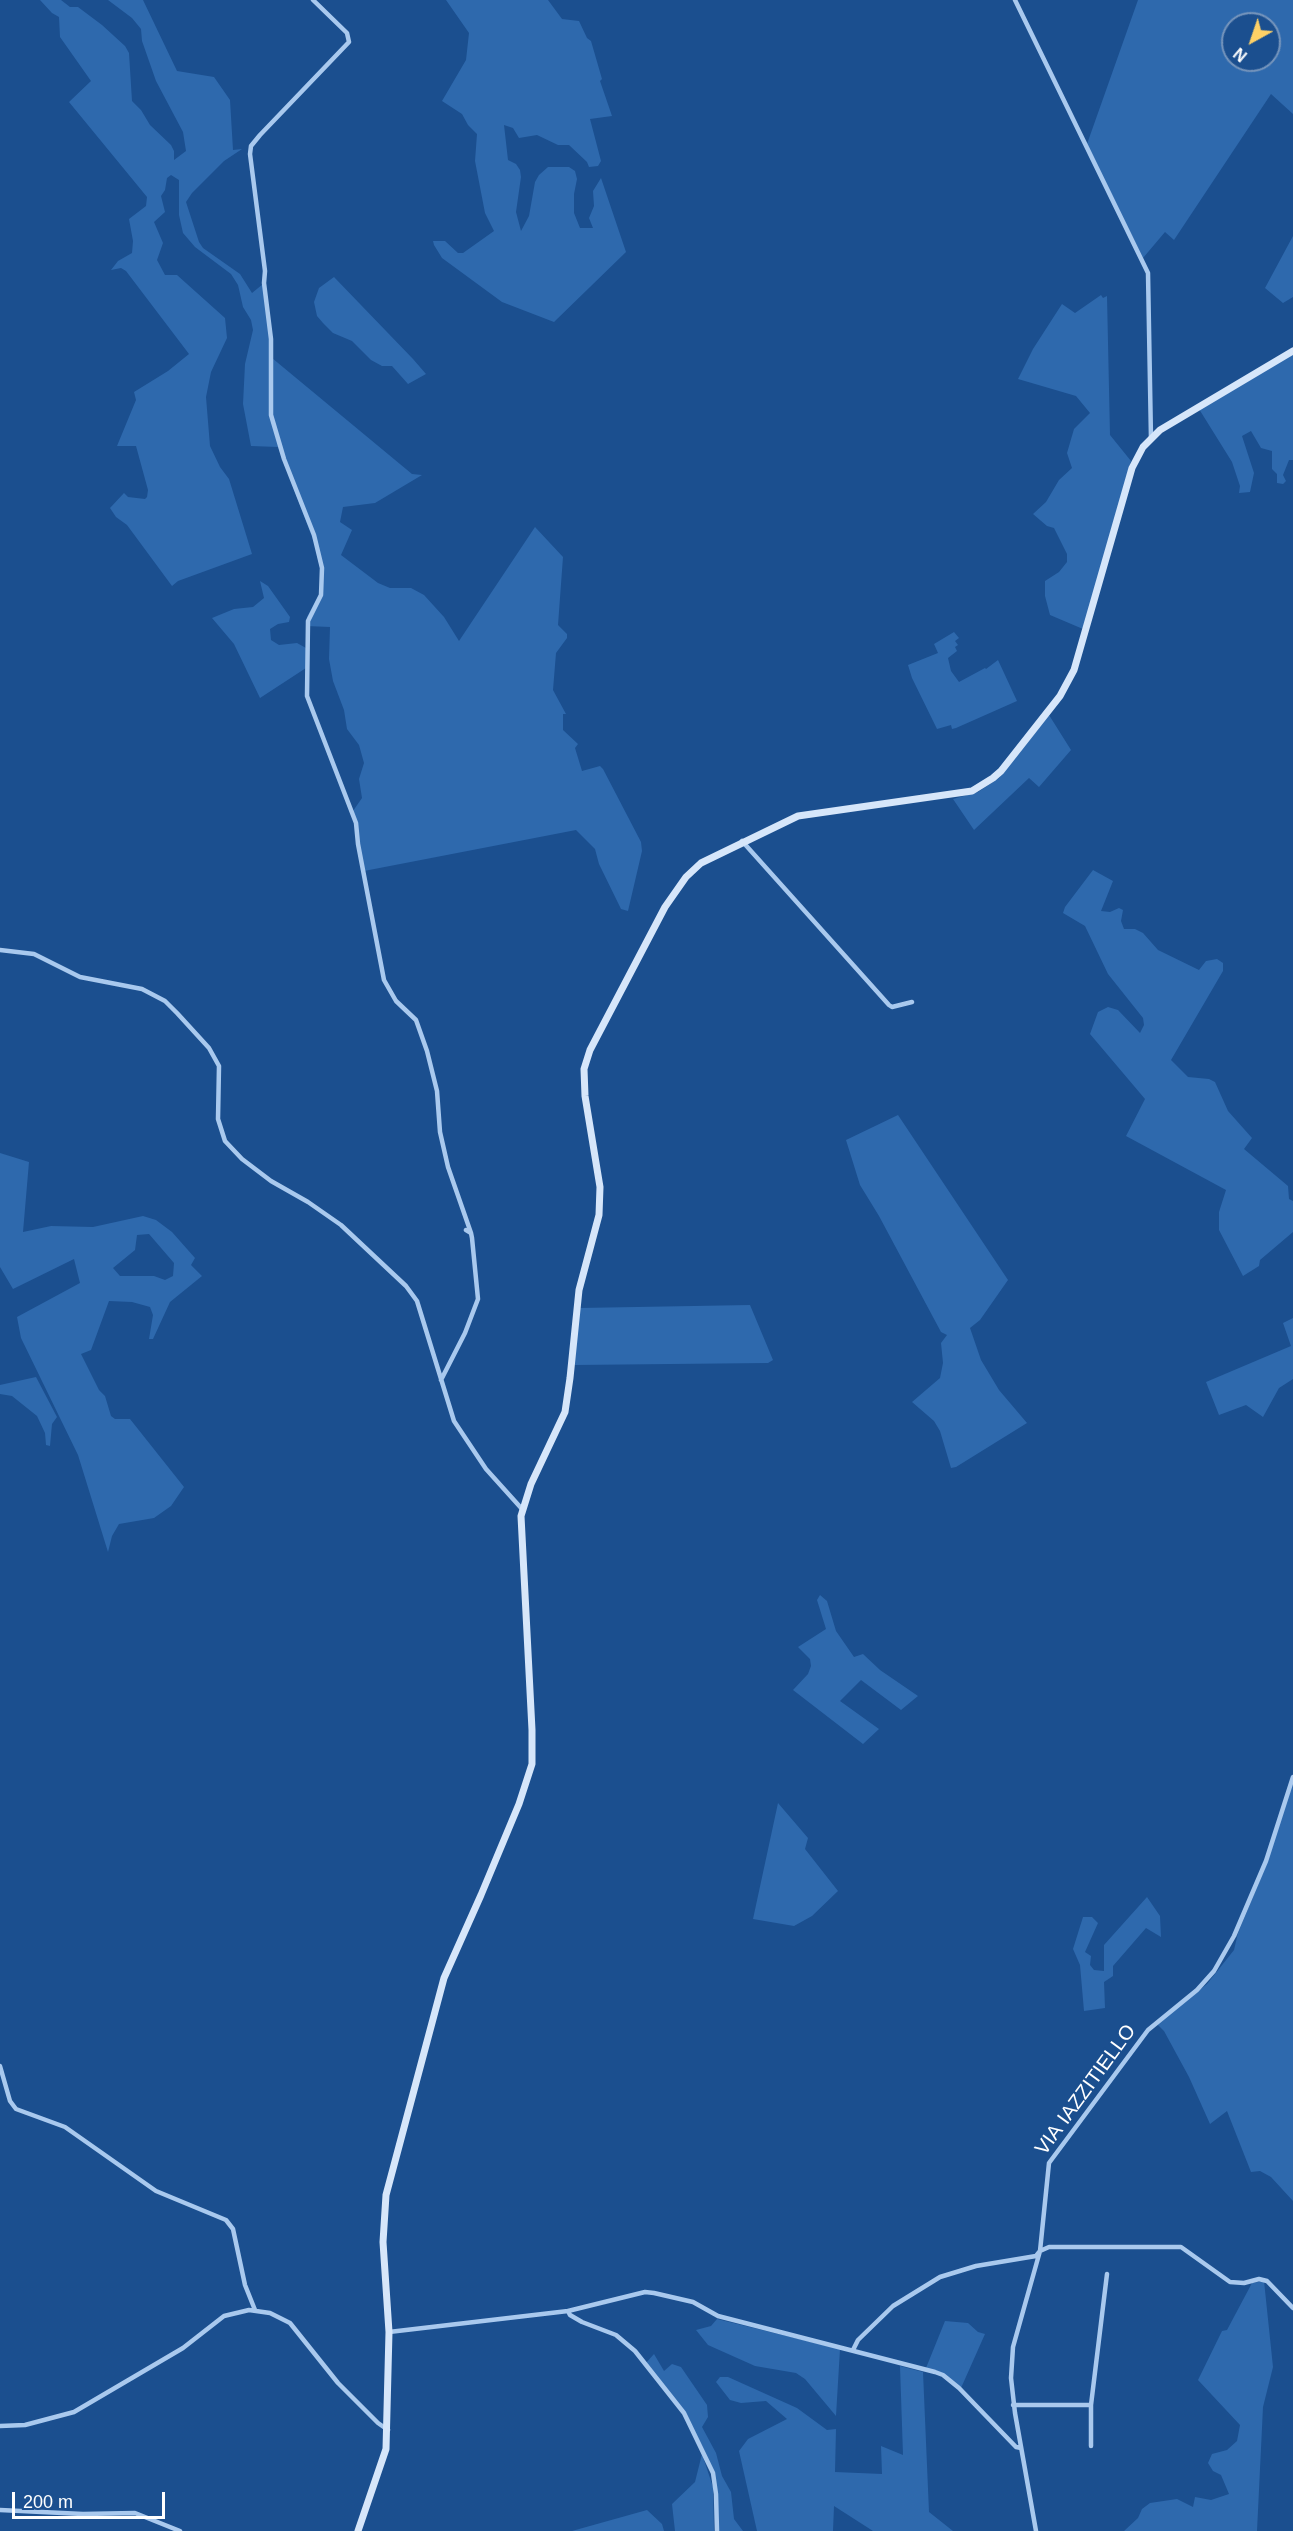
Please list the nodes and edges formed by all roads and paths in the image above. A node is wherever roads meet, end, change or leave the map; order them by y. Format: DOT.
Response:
graph roads {
  1 [pos="313,0"];
  2 [pos="1015,0"];
  3 [pos="1293,351"];
  4 [pos="1151,439"];
  5 [pos="742,842"];
  6 [pos="0,950"];
  7 [pos="912,1002"];
  8 [pos="466,1230"];
  9 [pos="471,1233"];
  10 [pos="441,1380"];
  11 [pos="522,1509"];
  12 [pos="1293,1777"];
  13 [pos="0,2066"];
  14 [pos="1040,2251"];
  15 [pos="1107,2274"];
  16 [pos="1293,2308"];
  17 [pos="255,2310"];
  18 [pos="568,2311"];
  19 [pos="388,2332"];
  20 [pos="853,2350"];
  21 [pos="1013,2405"];
  22 [pos="1091,2405"];
  23 [pos="0,2426"];
  24 [pos="388,2430"];
  25 [pos="1091,2446"];
  26 [pos="1021,2448"];
  27 [pos="0,2510"];
  28 [pos="180,2531"];
  29 [pos="358,2531"];
  30 [pos="717,2531"];
  31 [pos="1036,2531"];
  1 -- 9 [label="street"];
  2 -- 4 [label="street"];
  3 -- 4 [label="main road"];
  4 -- 5 [label="main road"];
  5 -- 7 [label="street"];
  5 -- 11 [label="main road"];
  6 -- 10 [label="street"];
  8 -- 9 [label="street"];
  9 -- 10 [label="street"];
  10 -- 11 [label="street"];
  11 -- 19 [label="main road"];
  12 -- 14 [label="street, VIA IAZZITIELLO"];
  13 -- 17 [label="street"];
  14 -- 16 [label="street"];
  14 -- 20 [label="street"];
  14 -- 21 [label="street, VIA IAZZITIELLO"];
  15 -- 22 [label="street"];
  17 -- 23 [label="street"];
  17 -- 24 [label="street"];
  18 -- 19 [label="street"];
  18 -- 20 [label="street"];
  18 -- 30 [label="street"];
  19 -- 24 [label="main road"];
  20 -- 26 [label="street"];
  21 -- 22 [label="street"];
  21 -- 26 [label="street, VIA IAZZITIELLO"];
  22 -- 25 [label="street"];
  24 -- 29 [label="main road"];
  26 -- 31 [label="street, VIA IAZZITIELLO"];
  27 -- 28 [label="street"];
}
